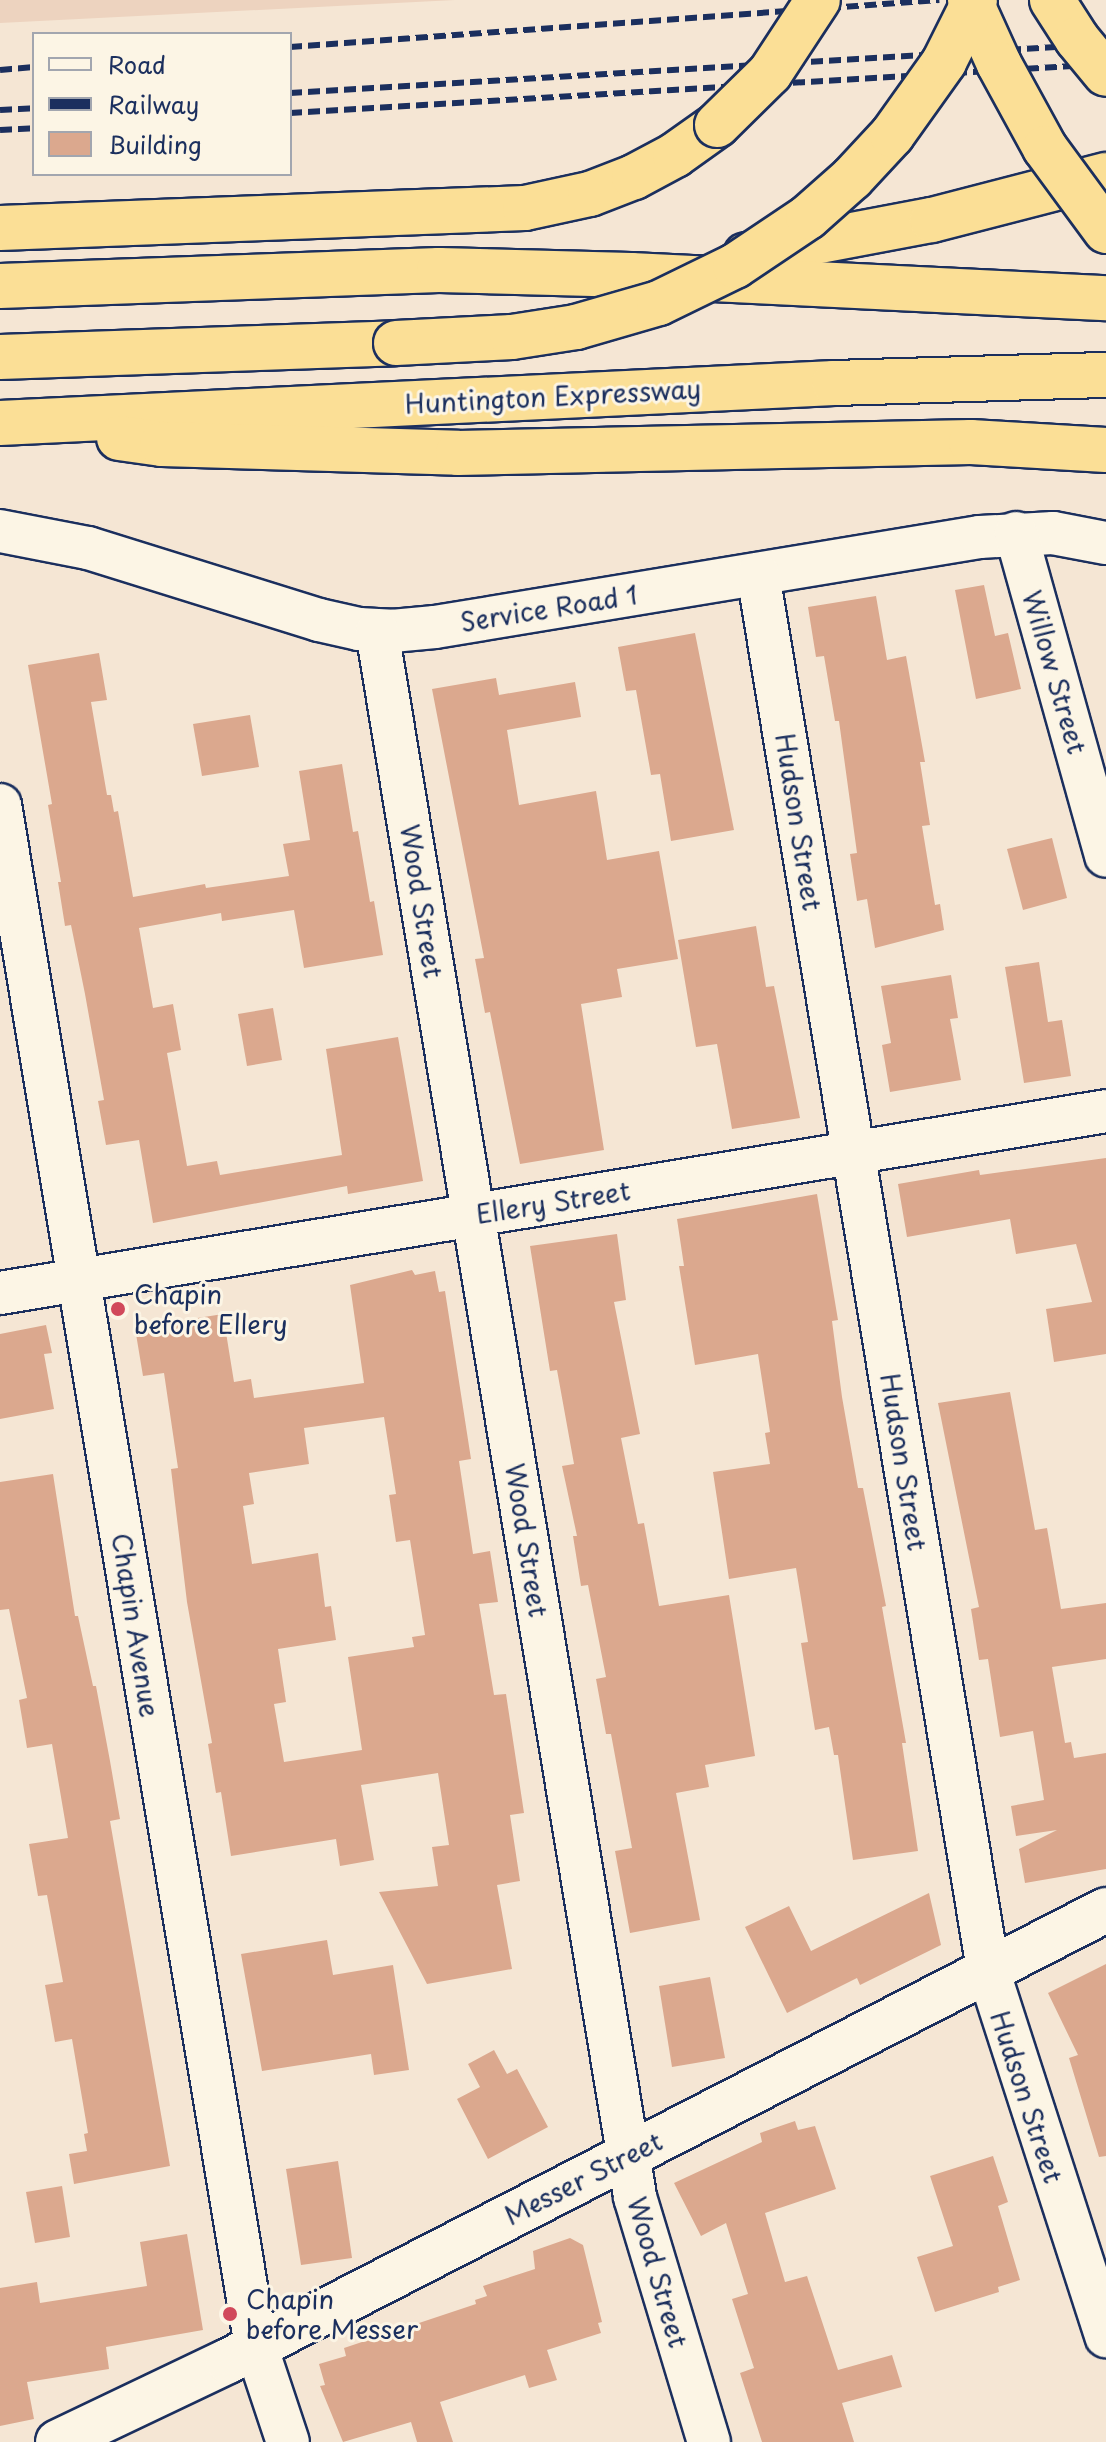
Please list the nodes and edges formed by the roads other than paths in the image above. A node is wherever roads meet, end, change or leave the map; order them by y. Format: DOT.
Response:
graph roads {
  1 [pos="818,0"];
  2 [pos="972,0"];
  3 [pos="1052,0"];
  4 [pos="1106,74"];
  5 [pos="1106,175"];
  6 [pos="0,228"];
  7 [pos="1106,231"];
  8 [pos="631,275"];
  9 [pos="0,286"];
  10 [pos="1106,298"];
  11 [pos="0,357"];
  12 [pos="1106,375"];
  13 [pos="3,423"];
  14 [pos="1106,450"];
  15 [pos="0,531"];
  16 [pos="1016,533"];
  17 [pos="1106,543"];
  18 [pos="758,574"];
  19 [pos="377,631"];
  20 [pos="0,805"];
  21 [pos="1106,856"];
  22 [pos="1106,1111"];
  23 [pos="853,1153"];
  24 [pos="473,1215"];
  25 [pos="79,1280"];
  26 [pos="0,1293"];
  27 [pos="1106,1910"];
  28 [pos="988,1970"];
  29 [pos="628,2155"];
  30 [pos="1106,2336"];
  31 [pos="256,2346"];
  32 [pos="58,2442"];
  33 [pos="288,2442"];
  34 [pos="709,2442"];
  1 -- 6 [label="highway, bridge"];
  2 -- 7 [label="highway, bridge"];
  2 -- 11 [label="highway, bridge"];
  3 -- 4 [label="highway, bridge"];
  5 -- 8 [label="highway"];
  8 -- 9 [label="highway"];
  8 -- 10 [label="highway"];
  12 -- 13 [label="highway, Huntington Expressway"];
  13 -- 14 [label="highway"];
  15 -- 19 [label="street, Service Road 1"];
  16 -- 17 [label="street, Service Road 1"];
  16 -- 18 [label="street, Service Road 1"];
  16 -- 21 [label="street, Willow Street"];
  18 -- 19 [label="street, Service Road 1"];
  18 -- 23 [label="street, Hudson Street"];
  19 -- 24 [label="street, Wood Street"];
  20 -- 25 [label="street, Chapin Avenue"];
  22 -- 23 [label="street, Ellery Street"];
  23 -- 24 [label="street, Ellery Street"];
  23 -- 28 [label="street, Hudson Street"];
  24 -- 25 [label="street, Ellery Street"];
  24 -- 29 [label="street, Wood Street"];
  25 -- 26 [label="street, Ellery Street"];
  25 -- 31 [label="street, Chapin Avenue"];
  27 -- 28 [label="street, Messer Street"];
  28 -- 29 [label="street, Messer Street"];
  28 -- 30 [label="street, Hudson Street"];
  29 -- 31 [label="street, Messer Street"];
  29 -- 34 [label="street, Wood Street"];
  31 -- 32 [label="street, Messer Street"];
  31 -- 33 [label="street, Chapin Avenue"];
}
